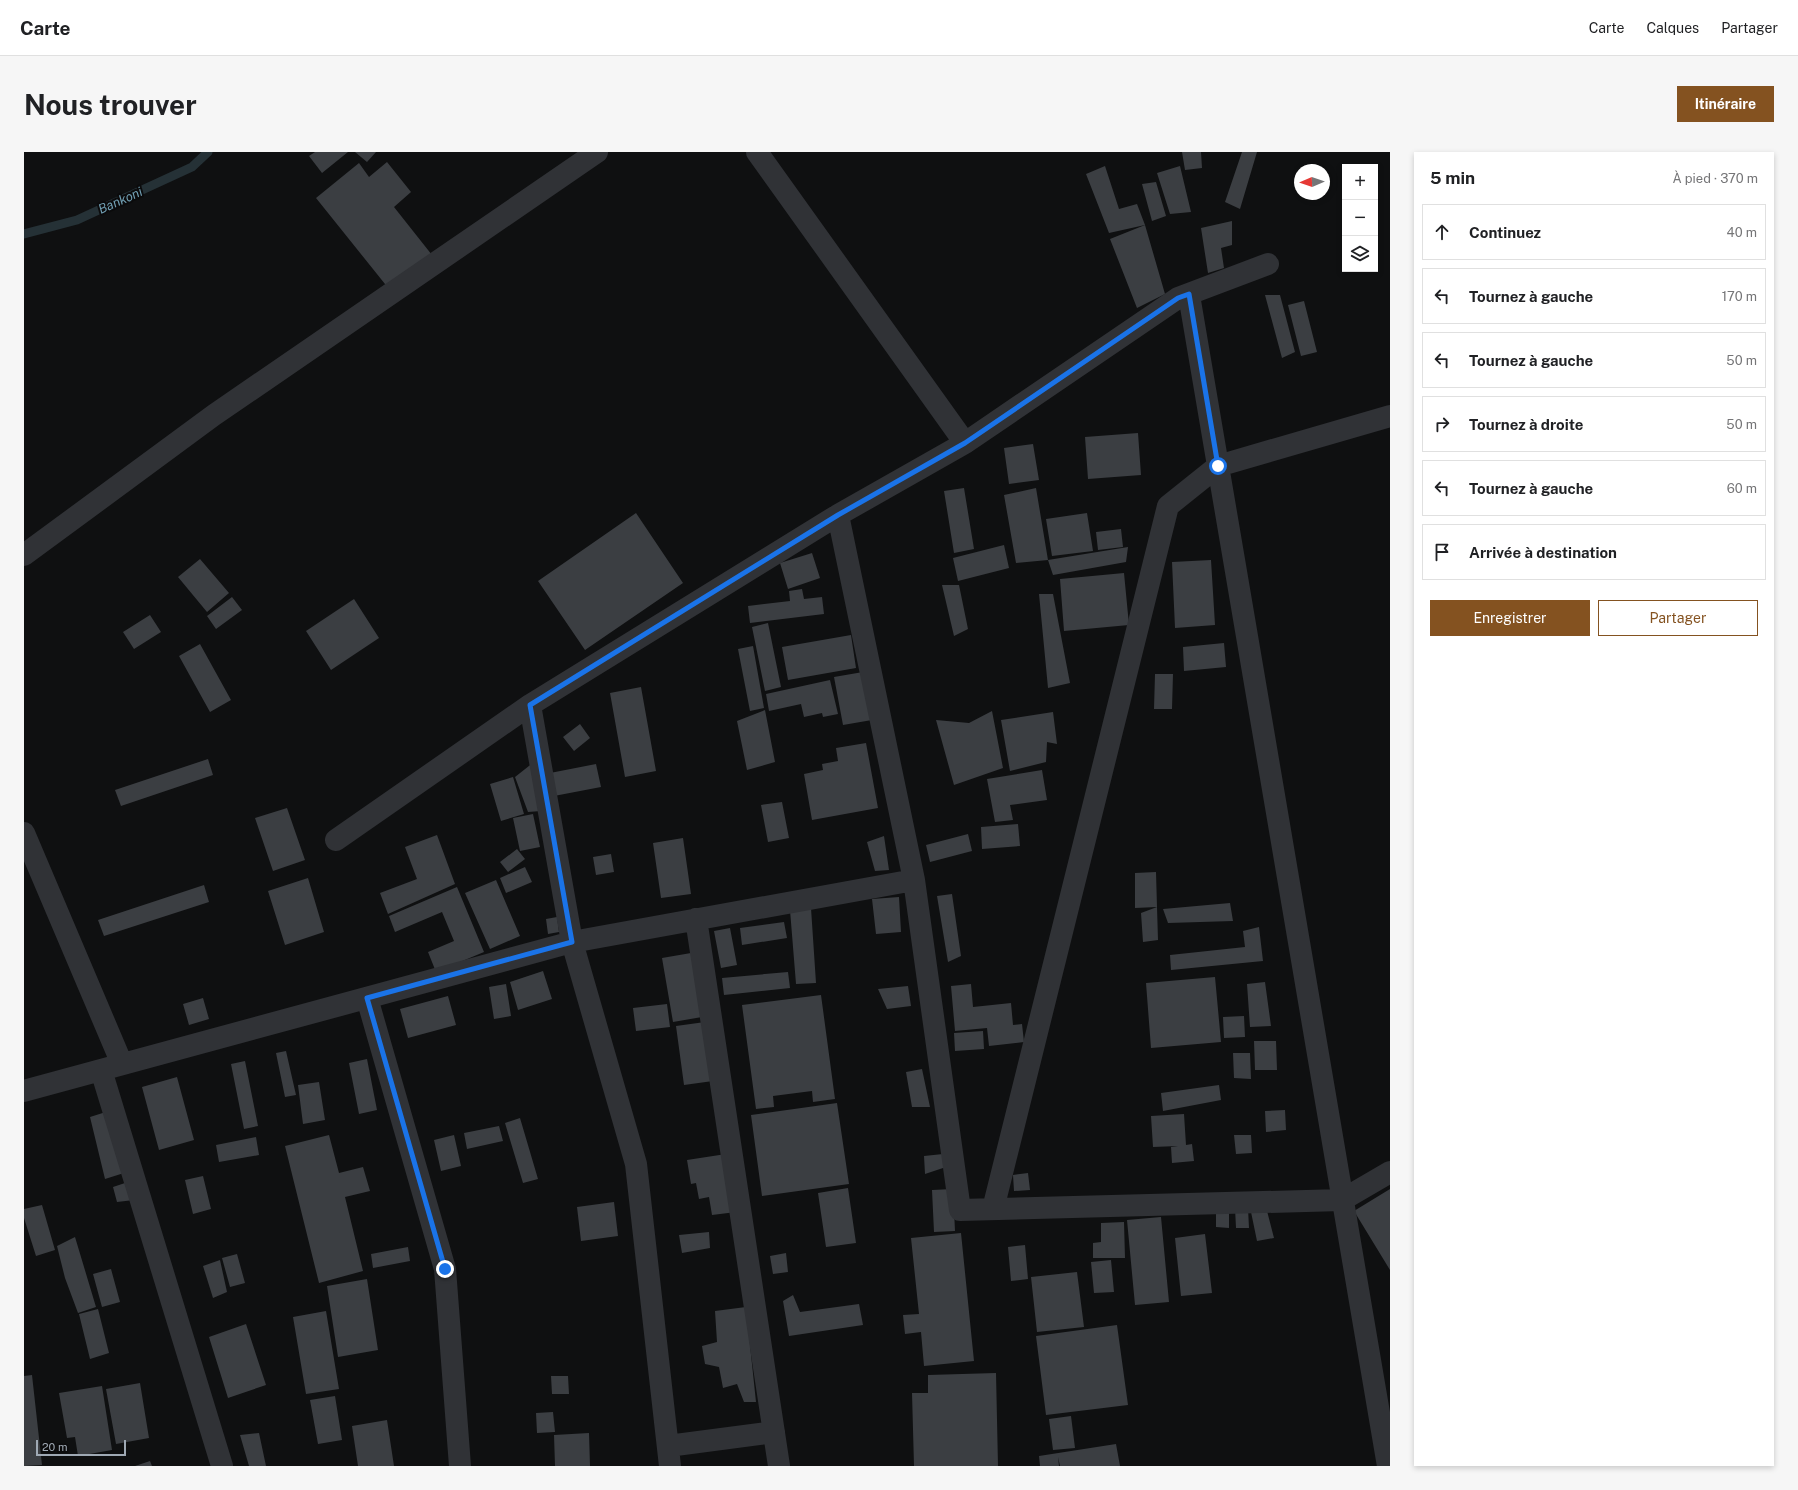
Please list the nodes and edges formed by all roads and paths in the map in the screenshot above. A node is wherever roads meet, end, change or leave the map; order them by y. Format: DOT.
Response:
graph roads {
  1 [pos="597,152"];
  2 [pos="756,152"];
  3 [pos="1268,264"];
  4 [pos="1189,294"];
  5 [pos="1390,416"];
  6 [pos="965,443"];
  7 [pos="1218,466"];
  8 [pos="838,515"];
  9 [pos="24,555"];
  10 [pos="530,705"];
  11 [pos="24,833"];
  12 [pos="336,840"];
  13 [pos="914,880"];
  14 [pos="696,919"];
  15 [pos="572,942"];
  16 [pos="367,998"];
  17 [pos="122,1064"];
  18 [pos="101,1070"];
  19 [pos="24,1091"];
  20 [pos="1390,1172"];
  21 [pos="1342,1200"];
  22 [pos="994,1209"];
  23 [pos="774,1432"];
  24 [pos="669,1456"];
  25 [pos="222,1466"];
  26 [pos="460,1466"];
  27 [pos="779,1466"];
  28 [pos="1388,1466"];
  1 -- 9 [label="street"];
  2 -- 6 [label="street"];
  3 -- 4 [label="street"];
  4 -- 6 [label="street"];
  4 -- 7 [label="street"];
  5 -- 7 [label="street"];
  6 -- 8 [label="street"];
  7 -- 21 [label="street"];
  7 -- 22 [label="street"];
  8 -- 10 [label="street"];
  8 -- 13 [label="street"];
  10 -- 12 [label="street"];
  10 -- 15 [label="street"];
  11 -- 17 [label="street"];
  13 -- 14 [label="street"];
  13 -- 22 [label="street"];
  14 -- 15 [label="street"];
  14 -- 23 [label="street"];
  15 -- 16 [label="street"];
  15 -- 24 [label="street"];
  16 -- 17 [label="street"];
  16 -- 26 [label="street"];
  17 -- 18 [label="street"];
  18 -- 19 [label="street"];
  18 -- 25 [label="street"];
  20 -- 21 [label="street"];
  21 -- 22 [label="street"];
  21 -- 28 [label="street"];
  23 -- 24 [label="street"];
  23 -- 27 [label="street"];
}
